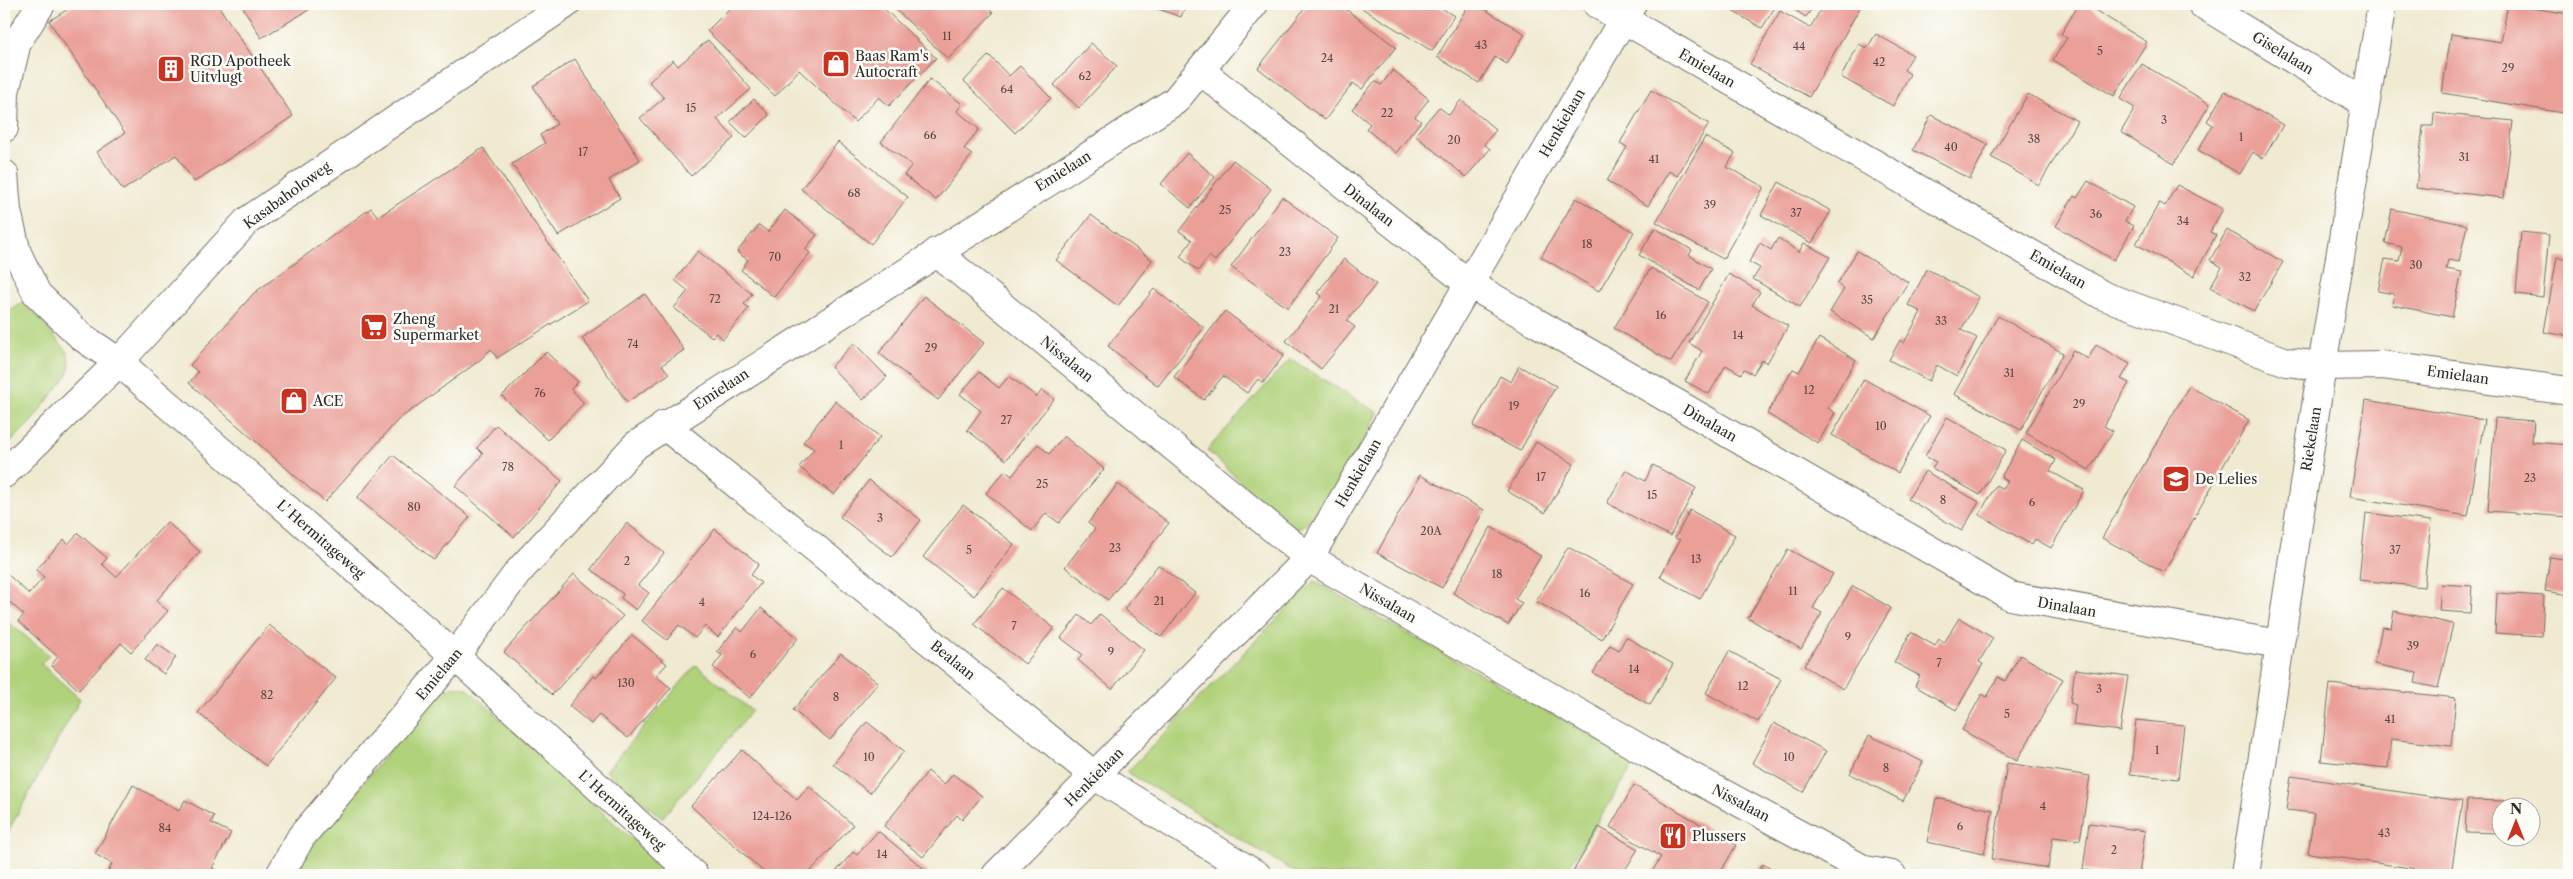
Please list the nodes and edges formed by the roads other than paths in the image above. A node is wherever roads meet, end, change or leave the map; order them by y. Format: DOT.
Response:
graph roads {
  1 [pos="42,4"];
  2 [pos="566,4"];
  3 [pos="1254,4"];
  4 [pos="1597,4"];
  5 [pos="2202,4"];
  6 [pos="2382,4"];
  7 [pos="1628,12"];
  8 [pos="1201,71"];
  9 [pos="2365,103"];
  10 [pos="4,128"];
  11 [pos="4,174"];
  12 [pos="936,252"];
  13 [pos="1468,283"];
  14 [pos="119,362"];
  15 [pos="2322,366"];
  16 [pos="2569,391"];
  17 [pos="664,425"];
  18 [pos="4,474"];
  19 [pos="1309,558"];
  20 [pos="2279,644"];
  21 [pos="454,656"];
  22 [pos="1095,776"];
  23 [pos="280,875"];
  24 [pos="694,875"];
  25 [pos="996,875"];
  26 [pos="1257,875"];
  27 [pos="1892,875"];
  28 [pos="2245,875"];
  1 -- 10 [label="street"];
  2 -- 14 [label="street, Kasabaholoweg"];
  3 -- 8 [label="street, Emielaan"];
  4 -- 7 [label="street, Emielaan"];
  5 -- 9 [label="street, Giselalaan"];
  6 -- 9 [label="street, Riekelaan"];
  7 -- 13 [label="street, Henkielaan"];
  7 -- 15 [label="street, Emielaan"];
  8 -- 12 [label="street, Emielaan"];
  8 -- 13 [label="street, Dinalaan"];
  9 -- 15 [label="street, Riekelaan"];
  11 -- 14 [label="street, L' Hermitageweg"];
  12 -- 17 [label="street, Emielaan"];
  12 -- 19 [label="street, Nissalaan"];
  13 -- 19 [label="street, Henkielaan"];
  13 -- 20 [label="street, Dinalaan"];
  14 -- 18 [label="street, Kasabaholoweg"];
  14 -- 21 [label="street, L' Hermitageweg"];
  15 -- 16 [label="street, Emielaan"];
  15 -- 20 [label="street, Riekelaan"];
  17 -- 21 [label="street, Emielaan"];
  17 -- 22 [label="street, Bealaan"];
  19 -- 22 [label="street, Henkielaan"];
  19 -- 27 [label="street, Nissalaan"];
  20 -- 28 [label="street, Riekelaan"];
  21 -- 23 [label="street, Emielaan"];
  21 -- 24 [label="street, L' Hermitageweg"];
  22 -- 25 [label="street, Henkielaan"];
  22 -- 26 [label="street, Bealaan"];
}
